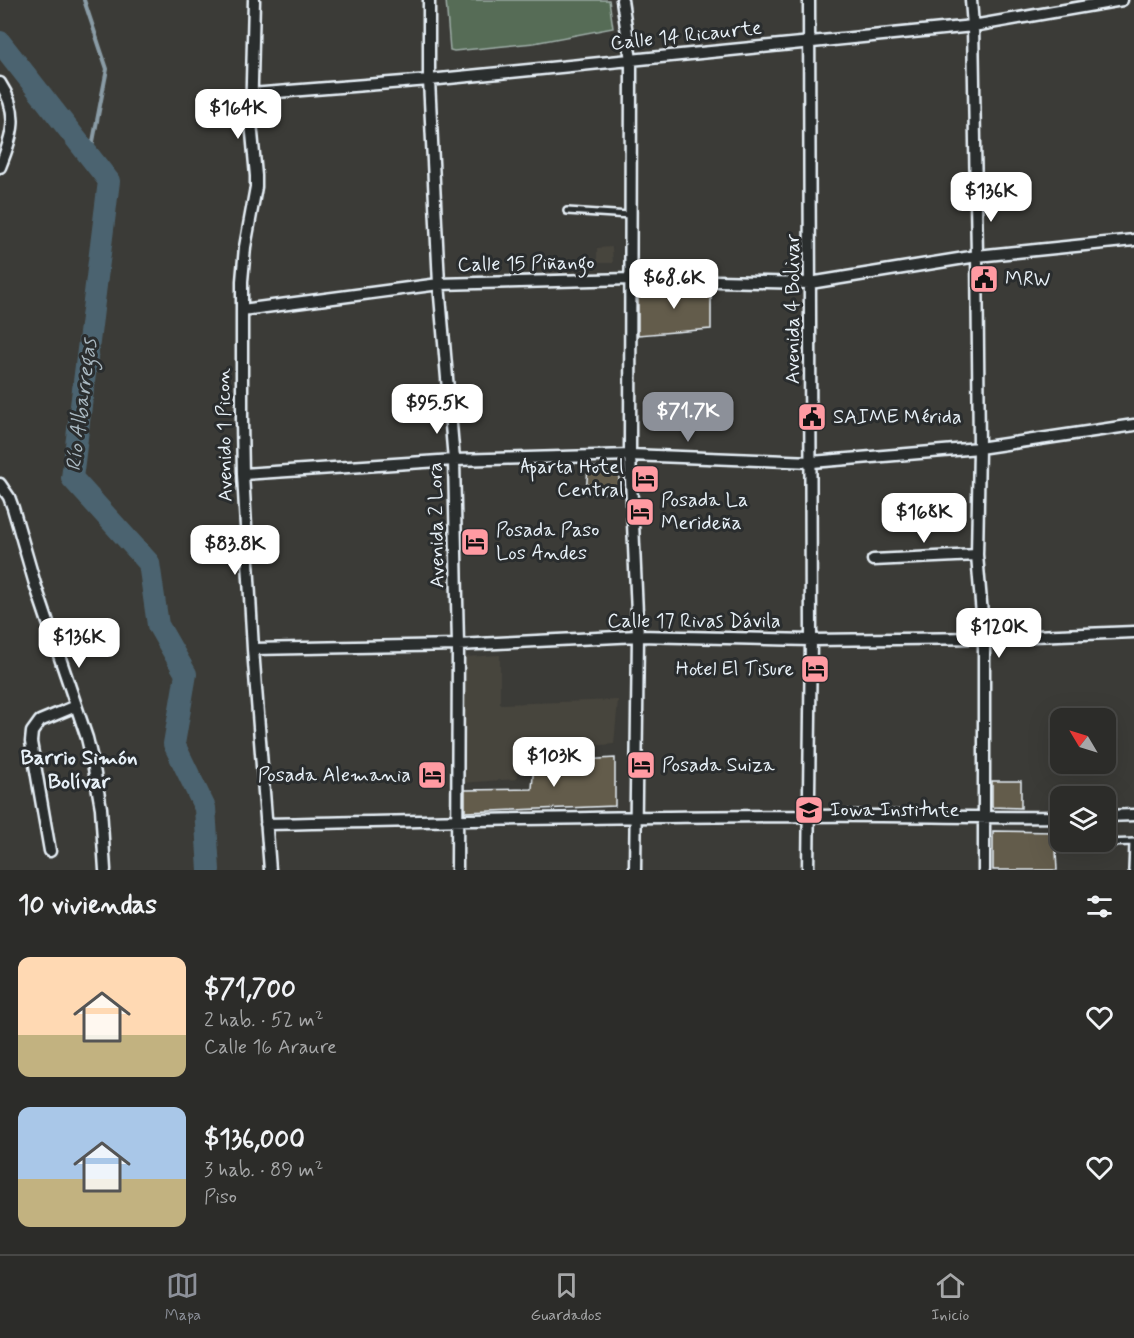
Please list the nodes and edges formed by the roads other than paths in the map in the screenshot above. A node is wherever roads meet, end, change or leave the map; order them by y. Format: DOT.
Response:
graph roads {
  1 [pos="254,0"];
  2 [pos="429,0"];
  3 [pos="622,0"];
  4 [pos="809,0"];
  5 [pos="971,0"];
  6 [pos="1122,0"];
  7 [pos="973,26"];
  8 [pos="810,41"];
  9 [pos="631,60"];
  10 [pos="429,80"];
  11 [pos="0,83"];
  12 [pos="251,94"];
  13 [pos="0,167"];
  14 [pos="567,211"];
  15 [pos="630,215"];
  16 [pos="1134,240"];
  17 [pos="977,256"];
  18 [pos="630,279"];
  19 [pos="810,283"];
  20 [pos="439,284"];
  21 [pos="242,310"];
  22 [pos="1134,425"];
  23 [pos="979,448"];
  24 [pos="630,455"];
  25 [pos="453,460"];
  26 [pos="812,462"];
  27 [pos="243,474"];
  28 [pos="0,484"];
  29 [pos="977,555"];
  30 [pos="873,560"];
  31 [pos="1134,632"];
  32 [pos="638,636"];
  33 [pos="984,638"];
  34 [pos="812,640"];
  35 [pos="458,645"];
  36 [pos="253,650"];
  37 [pos="76,706"];
  38 [pos="1134,815"];
  39 [pos="808,816"];
  40 [pos="1116,816"];
  41 [pos="1050,817"];
  42 [pos="636,818"];
  43 [pos="984,818"];
  44 [pos="457,820"];
  45 [pos="266,824"];
  46 [pos="1116,843"];
  47 [pos="1134,843"];
  48 [pos="50,851"];
  49 [pos="105,870"];
  50 [pos="270,870"];
  51 [pos="457,870"];
  52 [pos="635,870"];
  53 [pos="808,870"];
  54 [pos="984,870"];
  55 [pos="1132,870"];
  1 -- 12 [label="street, Avenido 1 Picon"];
  2 -- 10 [label="street, Avenida 2 Lora"];
  3 -- 9 [label="street"];
  4 -- 8 [label="street, Avenida 4 Bolivar"];
  5 -- 7 [label="street"];
  6 -- 7 [label="street, Calle 14 Ricaurte"];
  7 -- 8 [label="street, Calle 14 Ricaurte"];
  7 -- 17 [label="street"];
  8 -- 9 [label="street, Calle 14 Ricaurte"];
  8 -- 19 [label="street, Avenida 4 Bolivar"];
  9 -- 10 [label="street, Calle 14 Ricaurte"];
  9 -- 15 [label="street"];
  10 -- 12 [label="street, Calle 14 Ricaurte"];
  10 -- 20 [label="street, Avenida 2 Lora"];
  11 -- 13 [label="street"];
  12 -- 21 [label="street, Avenido 1 Picon"];
  14 -- 15 [label="lane"];
  15 -- 18 [label="street"];
  16 -- 17 [label="street, Calle 15 Piñango"];
  17 -- 19 [label="street, Calle 15 Piñango"];
  17 -- 23 [label="street"];
  18 -- 19 [label="street, Calle 15 Piñango"];
  18 -- 20 [label="street, Calle 15 Piñango"];
  18 -- 24 [label="street"];
  19 -- 26 [label="street, Avenida 4 Bolivar"];
  20 -- 21 [label="street, Calle 15 Piñango"];
  20 -- 25 [label="street, Avenida 2 Lora"];
  21 -- 27 [label="street, Avenido 1 Picon"];
  22 -- 23 [label="street"];
  23 -- 26 [label="street"];
  23 -- 29 [label="street"];
  24 -- 25 [label="street"];
  24 -- 26 [label="street"];
  24 -- 32 [label="street"];
  25 -- 27 [label="street"];
  25 -- 35 [label="street, Avenida 2 Lora"];
  26 -- 34 [label="street, Avenida 4 Bolivar"];
  27 -- 36 [label="street, Avenido 1 Picon"];
  28 -- 37 [label="street"];
  29 -- 30 [label="street"];
  29 -- 33 [label="street"];
  31 -- 33 [label="street, Calle 17 Rivas Dávila"];
  32 -- 34 [label="street, Calle 17 Rivas Dávila"];
  32 -- 35 [label="street, Calle 17 Rivas Dávila"];
  32 -- 42 [label="street"];
  33 -- 34 [label="street, Calle 17 Rivas Dávila"];
  33 -- 43 [label="street"];
  34 -- 39 [label="street, Avenida 4 Bolivar"];
  35 -- 36 [label="street, Calle 17 Rivas Dávila"];
  35 -- 44 [label="street, Avenida 2 Lora"];
  36 -- 45 [label="street, Avenido 1 Picon"];
  37 -- 48 [label="street"];
  37 -- 49 [label="street"];
  38 -- 40 [label="street"];
  39 -- 42 [label="street"];
  39 -- 43 [label="street"];
  39 -- 53 [label="street, Avenida 4 Bolivar"];
  41 -- 43 [label="street"];
  42 -- 44 [label="street"];
  42 -- 52 [label="street"];
  43 -- 54 [label="street"];
  44 -- 45 [label="street"];
  44 -- 51 [label="street, Avenida 2 Lora"];
  45 -- 50 [label="street, Avenido 1 Picon"];
  46 -- 47 [label="lane"];
  47 -- 55 [label="lane"];
}
